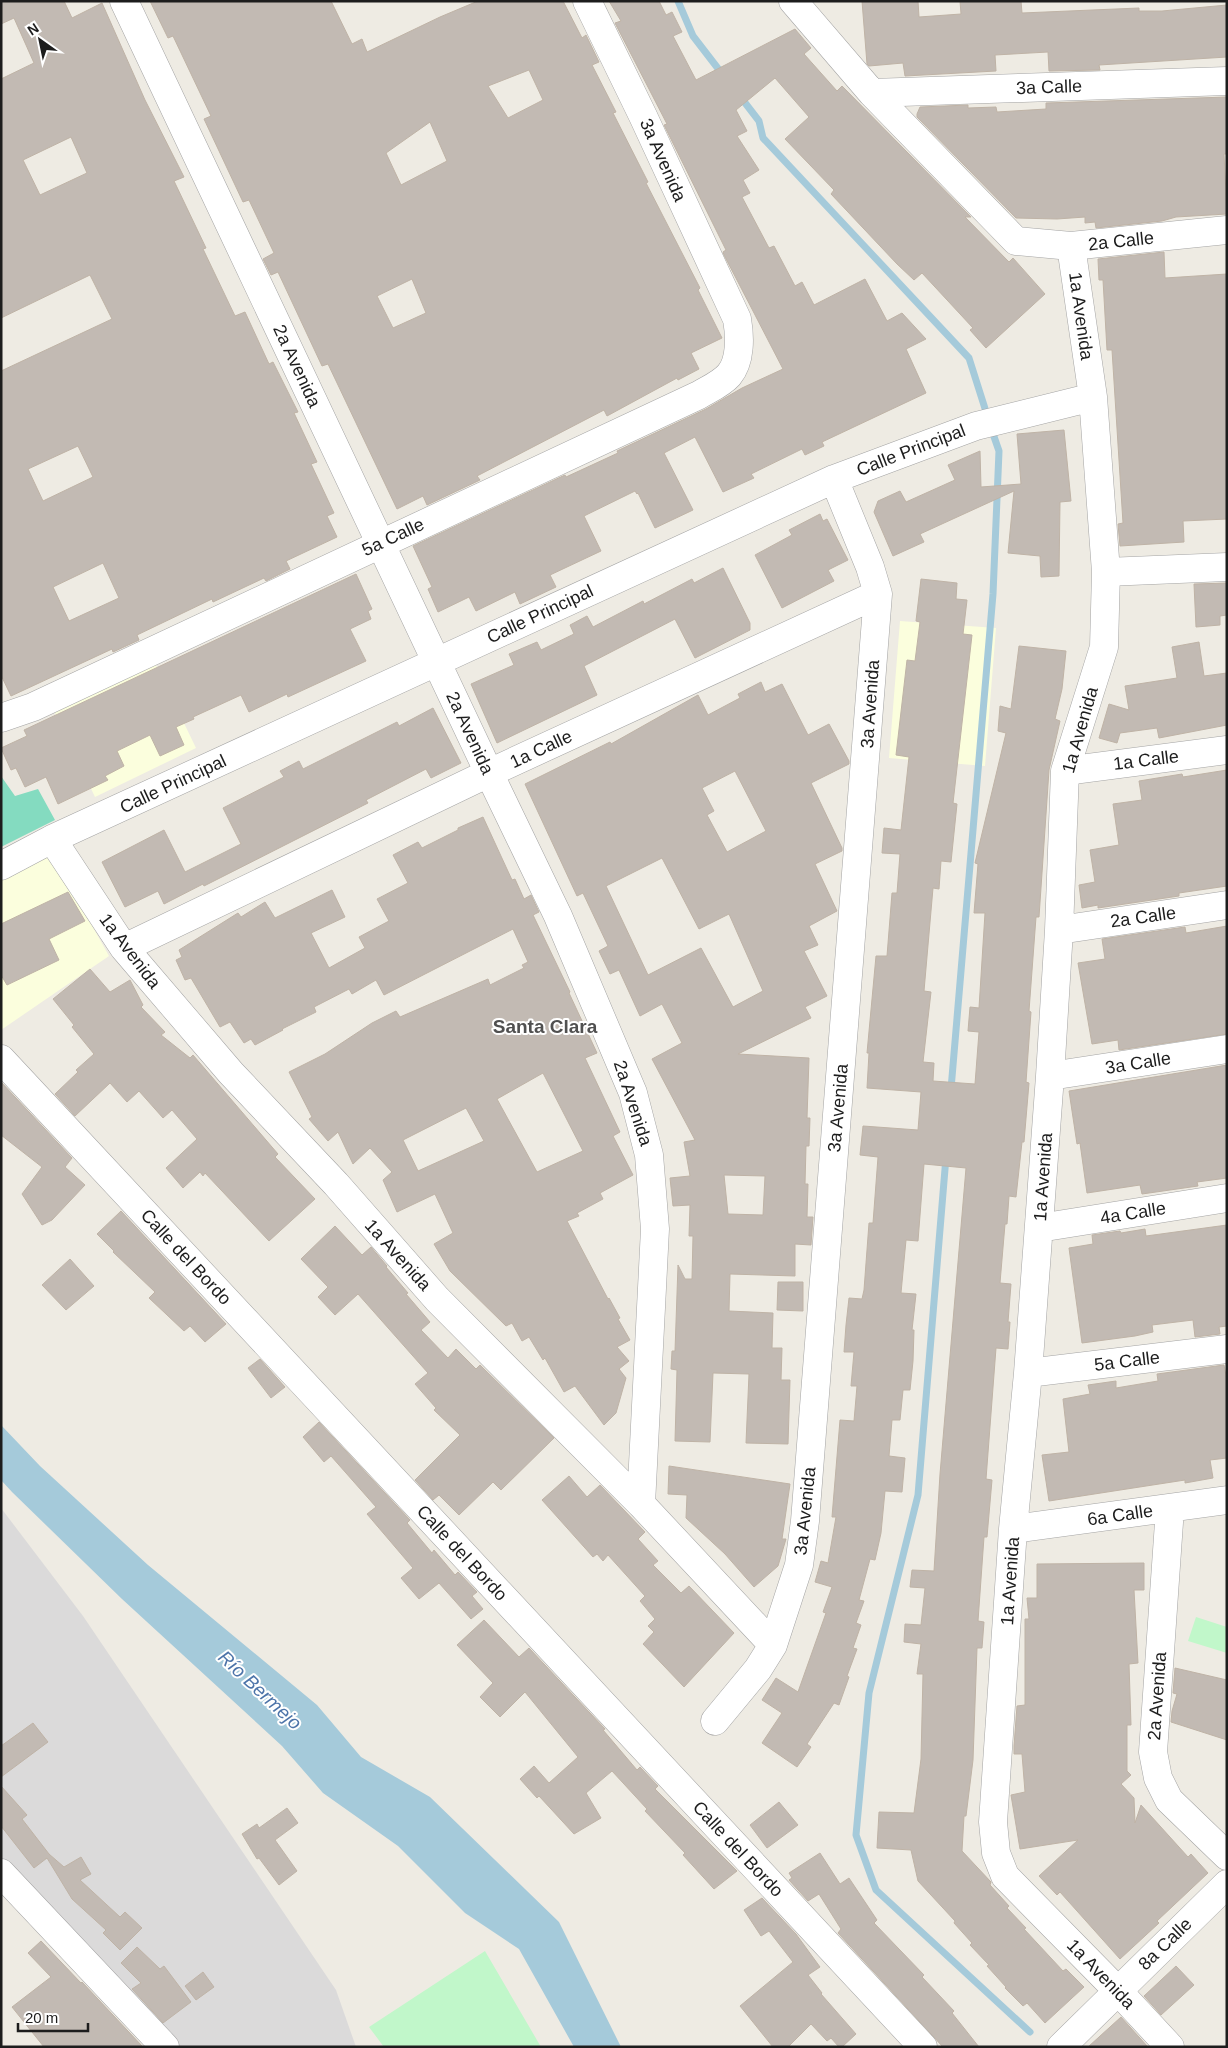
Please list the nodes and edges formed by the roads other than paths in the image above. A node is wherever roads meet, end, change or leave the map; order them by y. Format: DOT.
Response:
graph roads {
  1 [pos="124,1"];
  2 [pos="588,1"];
  3 [pos="793,1"];
  4 [pos="1227,81"];
  5 [pos="872,93"];
  6 [pos="1227,230"];
  7 [pos="1071,246"];
  8 [pos="737,319"];
  9 [pos="1092,397"];
  10 [pos="834,479"];
  11 [pos="380,543"];
  12 [pos="1227,567"];
  13 [pos="1106,572"];
  14 [pos="878,594"];
  15 [pos="437,662"];
  16 [pos="1,718"];
  17 [pos="1227,750"];
  18 [pos="1065,771"];
  19 [pos="488,773"];
  20 [pos="52,839"];
  21 [pos="1,866"];
  22 [pos="1227,905"];
  23 [pos="1059,930"];
  24 [pos="124,948"];
  25 [pos="1227,1049"];
  26 [pos="1,1059"];
  27 [pos="1050,1076"];
  28 [pos="1227,1198"];
  29 [pos="1039,1228"];
  30 [pos="1227,1349"];
  31 [pos="1028,1373"];
  32 [pos="1227,1500"];
  33 [pos="641,1504"];
  34 [pos="1170,1508"];
  35 [pos="1013,1529"];
  36 [pos="773,1645"];
  37 [pos="715,1721"];
  38 [pos="1227,1856"];
  39 [pos="1,1874"];
  40 [pos="1227,1884"];
  41 [pos="1118,1991"];
  42 [pos="165,2047"];
  43 [pos="923,2047"];
  44 [pos="1060,2047"];
  45 [pos="1170,2047"];
  1 -- 11 [label="street, 2a Avenida"];
  2 -- 8 [label="street, 3a Avenida"];
  3 -- 5 [label="street"];
  4 -- 5 [label="street, 3a Calle"];
  5 -- 7 [label="street, 2a Calle"];
  6 -- 7 [label="street, 2a Calle"];
  7 -- 9 [label="street, 1a Avenida"];
  8 -- 11 [label="street, 5a Calle"];
  9 -- 10 [label="street, Calle Principal"];
  9 -- 13 [label="street, 1a Avenida"];
  10 -- 14 [label="street, 3a Avenida"];
  10 -- 15 [label="street, Calle Principal"];
  11 -- 15 [label="street, 2a Avenida"];
  11 -- 16 [label="street, 5a Calle"];
  12 -- 13 [label="street"];
  13 -- 18 [label="street, 1a Avenida"];
  14 -- 19 [label="street, 1a Calle"];
  14 -- 36 [label="street, 3a Avenida"];
  15 -- 19 [label="street, 2a Avenida"];
  15 -- 20 [label="street, Calle Principal"];
  17 -- 18 [label="street, 1a Calle"];
  18 -- 23 [label="street, 1a Avenida"];
  19 -- 24 [label="street, 1a Calle"];
  19 -- 33 [label="street, 2a Avenida"];
  20 -- 21 [label="street, Calle Principal"];
  20 -- 24 [label="street, 1a Avenida"];
  22 -- 23 [label="street, 2a Calle"];
  23 -- 27 [label="street, 1a Avenida"];
  24 -- 33 [label="street, 1a Avenida"];
  25 -- 27 [label="street, 3a Calle"];
  26 -- 43 [label="street, Calle del Bordo"];
  27 -- 29 [label="street, 1a Avenida"];
  28 -- 29 [label="street, 4a Calle"];
  29 -- 31 [label="street, 1a Avenida"];
  30 -- 31 [label="street, 5a Calle"];
  31 -- 35 [label="street, 1a Avenida"];
  32 -- 34 [label="street, 6a Calle"];
  33 -- 36 [label="street, 1a Avenida"];
  34 -- 35 [label="street, 6a Calle"];
  34 -- 38 [label="street, 2a Avenida"];
  35 -- 41 [label="street, 1a Avenida"];
  36 -- 37 [label="street, 3a Avenida"];
  39 -- 42 [label="street"];
  40 -- 41 [label="street, 8a Calle"];
  41 -- 44 [label="street, 8a Calle"];
  41 -- 45 [label="street, 1a Avenida"];
}
